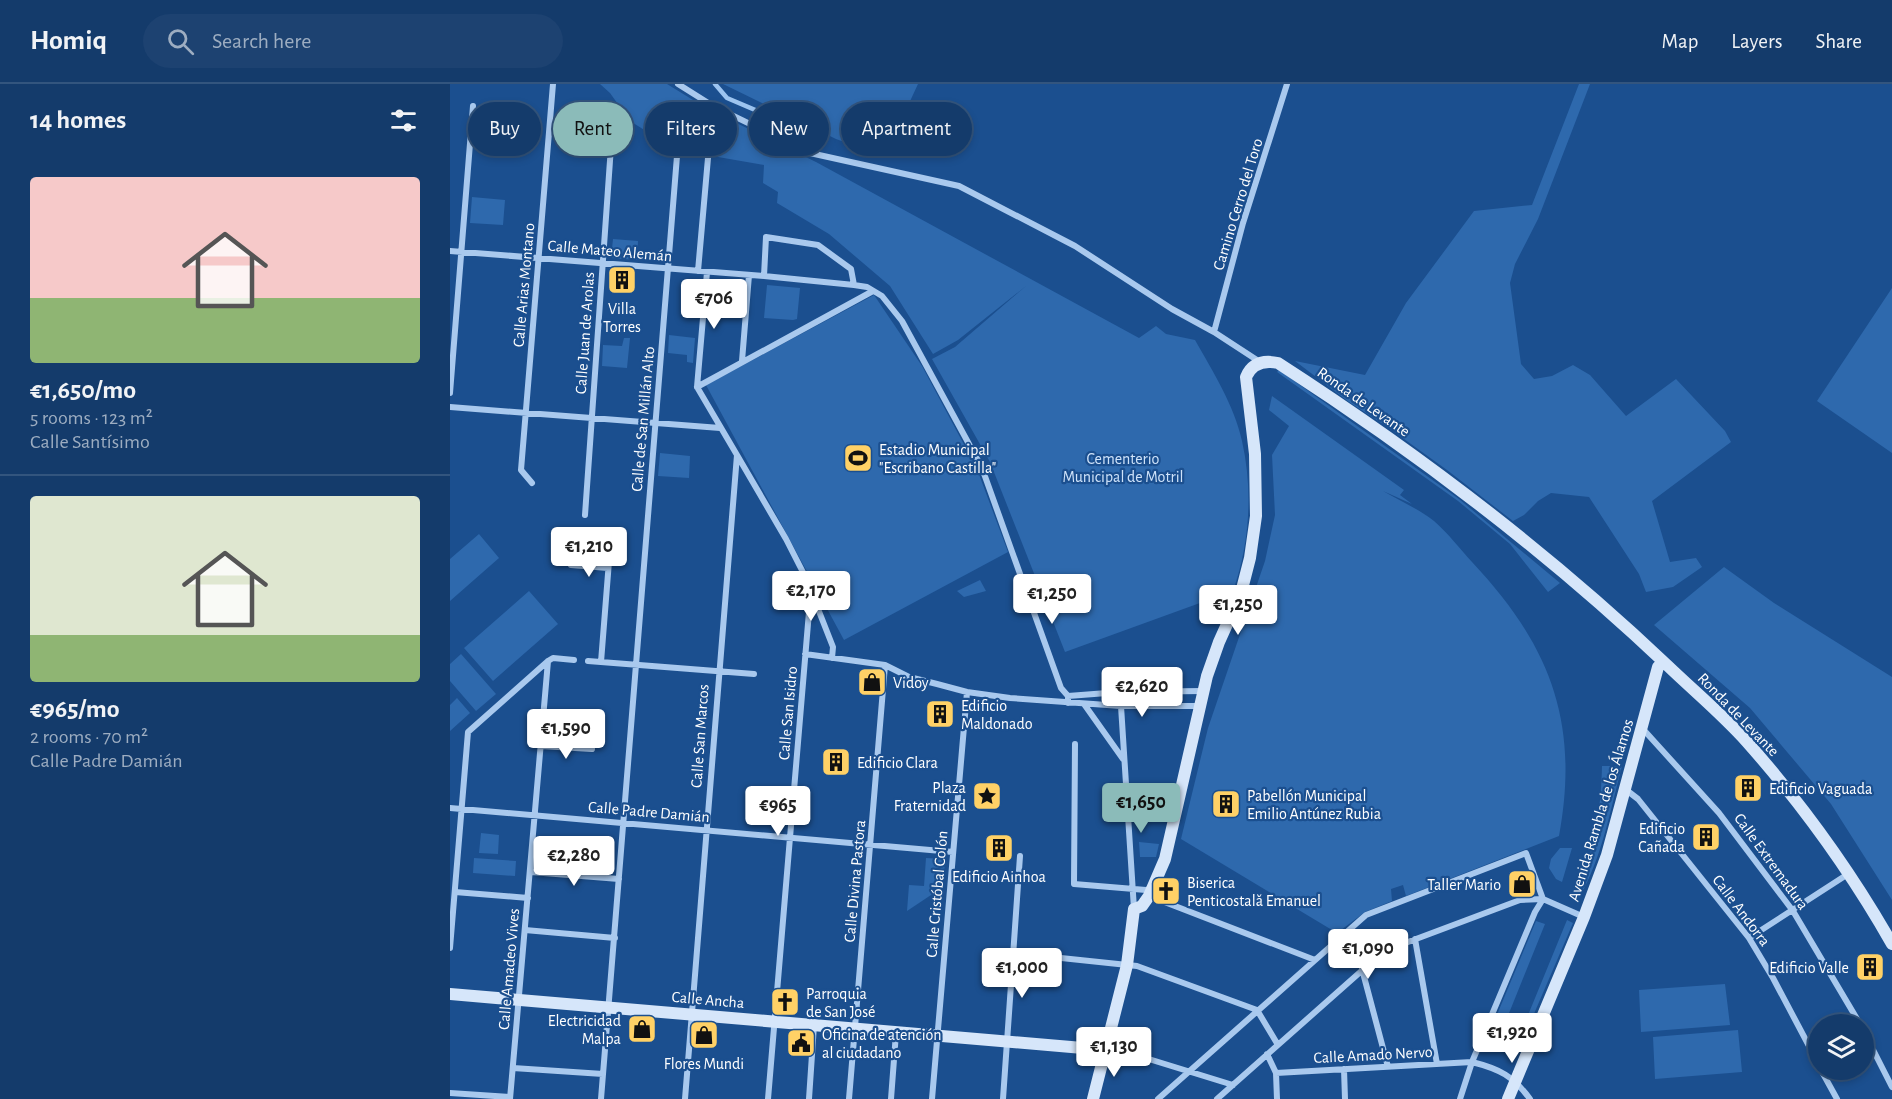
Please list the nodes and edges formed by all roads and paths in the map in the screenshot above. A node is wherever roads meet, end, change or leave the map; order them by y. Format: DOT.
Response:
graph roads {
  1 [pos="553,84"];
  2 [pos="678,84"];
  3 [pos="1287,84"];
  4 [pos="469,156"];
  5 [pos="610,156"];
  6 [pos="677,156"];
  7 [pos="708,158"];
  8 [pos="450,251"];
  9 [pos="461,252"];
  10 [pos="539,258"];
  11 [pos="603,263"];
  12 [pos="668,269"];
  13 [pos="699,271"];
  14 [pos="707,272"];
  15 [pos="749,275"];
  16 [pos="764,276"];
  17 [pos="854,285"];
  18 [pos="873,291"];
  19 [pos="1214,333"];
  20 [pos="742,361"];
  21 [pos="1260,363"];
  22 [pos="697,387"];
  23 [pos="450,393"];
  24 [pos="450,407"];
  25 [pos="527,413"];
  26 [pos="591,418"];
  27 [pos="656,423"];
  28 [pos="720,428"];
  29 [pos="736,455"];
  30 [pos="532,483"];
  31 [pos="585,515"];
  32 [pos="611,536"];
  33 [pos="572,565"];
  34 [pos="608,568"];
  35 [pos="811,588"];
  36 [pos="806,654"];
  37 [pos="832,658"];
  38 [pos="574,660"];
  39 [pos="548,661"];
  40 [pos="588,661"];
  41 [pos="601,662"];
  42 [pos="1663,662"];
  43 [pos="636,664"];
  44 [pos="885,666"];
  45 [pos="718,671"];
  46 [pos="753,674"];
  47 [pos="1204,691"];
  48 [pos="967,692"];
  49 [pos="1068,700"];
  50 [pos="1084,704"];
  51 [pos="1121,706"];
  52 [pos="1201,706"];
  53 [pos="1642,727"];
  54 [pos="1075,744"];
  55 [pos="541,746"];
  56 [pos="592,749"];
  57 [pos="1124,760"];
  58 [pos="1624,789"];
  59 [pos="450,808"];
  60 [pos="462,809"];
  61 [pos="535,815"];
  62 [pos="624,822"];
  63 [pos="706,830"];
  64 [pos="790,837"];
  65 [pos="871,844"];
  66 [pos="953,852"];
  67 [pos="1020,856"];
  68 [pos="531,872"];
  69 [pos="1848,873"];
  70 [pos="619,879"];
  71 [pos="1132,888"];
  72 [pos="455,892"];
  73 [pos="1151,892"];
  74 [pos="528,898"];
  75 [pos="1543,899"];
  76 [pos="1134,909"];
  77 [pos="1793,911"];
  78 [pos="1584,917"];
  79 [pos="525,930"];
  80 [pos="615,938"];
  81 [pos="1749,938"];
  82 [pos="1415,939"];
  83 [pos="1892,944"];
  84 [pos="450,948"];
  85 [pos="1013,953"];
  86 [pos="1315,960"];
  87 [pos="1127,965"];
  88 [pos="1362,969"];
  89 [pos="450,994"];
  90 [pos="519,999"];
  91 [pos="609,1007"];
  92 [pos="1257,1010"];
  93 [pos="1854,1014"];
  94 [pos="691,1015"];
  95 [pos="774,1022"];
  96 [pos="814,1025"];
  97 [pos="855,1029"];
  98 [pos="896,1033"];
  99 [pos="938,1036"];
  100 [pos="1007,1042"];
  101 [pos="1808,1044"];
  102 [pos="1278,1045"];
  103 [pos="1106,1050"];
  104 [pos="1874,1052"];
  105 [pos="1267,1054"];
  106 [pos="1472,1062"];
  107 [pos="1437,1064"];
  108 [pos="1388,1067"];
  109 [pos="513,1068"];
  110 [pos="1344,1069"];
  111 [pos="1189,1071"];
  112 [pos="1276,1073"];
  113 [pos="603,1074"];
  114 [pos="1827,1080"];
  115 [pos="1515,1081"];
  116 [pos="1233,1085"];
  117 [pos="1892,1087"];
  118 [pos="450,1093"];
  119 [pos="510,1098"];
  120 [pos="601,1099"];
  121 [pos="685,1099"];
  122 [pos="768,1099"];
  123 [pos="809,1099"];
  124 [pos="849,1099"];
  125 [pos="891,1099"];
  126 [pos="932,1099"];
  127 [pos="1003,1099"];
  128 [pos="1093,1099"];
  129 [pos="1158,1099"];
  130 [pos="1216,1099"];
  131 [pos="1277,1099"];
  132 [pos="1345,1099"];
  133 [pos="1460,1099"];
  134 [pos="1508,1099"];
  135 [pos="1530,1099"];
  136 [pos="1837,1099"];
  1 -- 10 [label="street, Calle Arias Montano"];
  2 -- 19 [label="street, Ronda de Levante"];
  3 -- 19 [label="street, Camino Cerro del Toro"];
  4 -- 9 [label="street"];
  5 -- 11 [label="street, Calle Juan de Arolas"];
  6 -- 12 [label="street, Calle de San Millán Alto"];
  7 -- 13 [label="street"];
  8 -- 9 [label="street, Calle Mateo Alemán"];
  9 -- 10 [label="street, Calle Mateo Alemán"];
  9 -- 23 [label="street"];
  10 -- 11 [label="street, Calle Mateo Alemán"];
  10 -- 25 [label="street, Calle Arias Montano"];
  11 -- 12 [label="street, Calle Mateo Alemán"];
  11 -- 26 [label="street, Calle Juan de Arolas"];
  12 -- 13 [label="street, Calle Mateo Alemán"];
  12 -- 27 [label="street, Calle de San Millán Alto"];
  13 -- 14 [label="street, Calle Mateo Alemán"];
  14 -- 15 [label="street, Calle Mateo Alemán"];
  14 -- 22 [label="street"];
  15 -- 16 [label="street, Calle Mateo Alemán"];
  15 -- 20 [label="street"];
  16 -- 17 [label="street, Calle Mateo Alemán"];
  16 -- 17 [label="street"];
  17 -- 18 [label="street, Calle Mateo Alemán"];
  18 -- 20 [label="street"];
  18 -- 49 [label="street"];
  19 -- 21 [label="street, Ronda de Levante"];
  20 -- 22 [label="street"];
  21 -- 42 [label="main road, Ronda de Levante"];
  21 -- 47 [label="main road"];
  22 -- 28 [label="street"];
  24 -- 25 [label="street"];
  25 -- 26 [label="street"];
  25 -- 30 [label="street, Calle Arias Montano"];
  26 -- 27 [label="street"];
  26 -- 31 [label="street, Calle Juan de Arolas"];
  27 -- 28 [label="street"];
  27 -- 43 [label="street, Calle de San Millán Alto"];
  28 -- 29 [label="street"];
  29 -- 35 [label="street"];
  29 -- 45 [label="street, Calle San Marcos"];
  32 -- 34 [label="street"];
  33 -- 34 [label="street"];
  34 -- 41 [label="street"];
  35 -- 36 [label="street, Calle San Isidro"];
  35 -- 37 [label="street"];
  36 -- 37 [label="street"];
  36 -- 64 [label="street, Calle San Isidro"];
  37 -- 44 [label="street"];
  38 -- 39 [label="street"];
  39 -- 55 [label="street, Calle Amadeo Vives"];
  39 -- 60 [label="street"];
  40 -- 41 [label="street"];
  41 -- 43 [label="street"];
  42 -- 53 [label="main road, Avenida Rambla de los Álamos"];
  42 -- 69 [label="main road, Ronda de Levante"];
  43 -- 45 [label="street"];
  43 -- 62 [label="street, Calle de San Millán Alto"];
  44 -- 48 [label="street"];
  44 -- 65 [label="street, Calle Divina Pastora"];
  45 -- 46 [label="street"];
  45 -- 63 [label="street, Calle San Marcos"];
  47 -- 49 [label="street"];
  47 -- 52 [label="main road"];
  48 -- 49 [label="street"];
  48 -- 66 [label="street, Calle Cristóbal Colón"];
  49 -- 50 [label="street"];
  50 -- 51 [label="street"];
  50 -- 57 [label="street"];
  51 -- 52 [label="street"];
  51 -- 57 [label="street"];
  52 -- 73 [label="main road"];
  53 -- 58 [label="main road, Avenida Rambla de los Álamos"];
  53 -- 77 [label="street, Calle Extremadura"];
  54 -- 71 [label="street"];
  55 -- 56 [label="street"];
  55 -- 61 [label="street, Calle Amadeo Vives"];
  57 -- 71 [label="street"];
  58 -- 78 [label="main road, Avenida Rambla de los Álamos"];
  58 -- 81 [label="street, Calle Andorra"];
  59 -- 60 [label="street, Calle Padre Damián"];
  60 -- 61 [label="street, Calle Padre Damián"];
  60 -- 72 [label="street"];
  61 -- 62 [label="street, Calle Padre Damián"];
  61 -- 68 [label="street, Calle Amadeo Vives"];
  62 -- 63 [label="street, Calle Padre Damián"];
  62 -- 70 [label="street, Calle de San Millán Alto"];
  63 -- 64 [label="street, Calle Padre Damián"];
  63 -- 94 [label="street, Calle San Marcos"];
  64 -- 65 [label="street, Calle Padre Damián"];
  64 -- 95 [label="street, Calle San Isidro"];
  65 -- 66 [label="street, Calle Padre Damián"];
  65 -- 97 [label="street, Calle Divina Pastora"];
  66 -- 99 [label="street, Calle Cristóbal Colón"];
  67 -- 85 [label="street"];
  68 -- 70 [label="street"];
  68 -- 74 [label="street, Calle Amadeo Vives"];
  69 -- 77 [label="street"];
  69 -- 83 [label="main road, Ronda de Levante"];
  70 -- 80 [label="street, Calle de San Millán Alto"];
  71 -- 73 [label="street"];
  71 -- 76 [label="street"];
  72 -- 74 [label="street"];
  72 -- 84 [label="street"];
  73 -- 76 [label="main road"];
  73 -- 86 [label="street"];
  74 -- 79 [label="street, Calle Amadeo Vives"];
  75 -- 78 [label="street"];
  75 -- 82 [label="street"];
  75 -- 86 [label="street"];
  75 -- 106 [label="street"];
  76 -- 87 [label="main road"];
  77 -- 81 [label="street"];
  77 -- 93 [label="street, Calle Extremadura"];
  78 -- 115 [label="main road, Avenida Rambla de los Álamos"];
  79 -- 80 [label="street"];
  79 -- 90 [label="street, Calle Amadeo Vives"];
  80 -- 91 [label="street, Calle de San Millán Alto"];
  81 -- 101 [label="street, Calle Andorra"];
  82 -- 88 [label="street"];
  82 -- 107 [label="street"];
  85 -- 87 [label="street"];
  85 -- 100 [label="street"];
  86 -- 92 [label="street"];
  87 -- 92 [label="street"];
  87 -- 103 [label="main road"];
  88 -- 102 [label="street"];
  88 -- 108 [label="street"];
  89 -- 90 [label="main road, Calle Ancha"];
  90 -- 91 [label="main road, Calle Ancha"];
  90 -- 109 [label="street, Calle Amadeo Vives"];
  91 -- 94 [label="main road, Calle Ancha"];
  91 -- 113 [label="street, Calle de San Millán Alto"];
  92 -- 102 [label="street"];
  92 -- 111 [label="street"];
  94 -- 95 [label="main road, Calle Ancha"];
  94 -- 121 [label="street, Calle San Marcos"];
  95 -- 96 [label="main road, Calle Ancha"];
  95 -- 122 [label="street, Calle San Isidro"];
  96 -- 97 [label="main road, Calle Ancha"];
  96 -- 123 [label="street"];
  97 -- 98 [label="main road, Calle Ancha"];
  97 -- 124 [label="street, Calle Divina Pastora"];
  98 -- 99 [label="main road, Calle Ancha"];
  98 -- 125 [label="street"];
  99 -- 100 [label="main road, Calle Ancha"];
  99 -- 126 [label="street, Calle Cristóbal Colón"];
  100 -- 103 [label="main road, Calle Ancha"];
  100 -- 127 [label="street"];
  102 -- 105 [label="street"];
  103 -- 111 [label="street"];
  103 -- 128 [label="main road"];
  104 -- 117 [label="street"];
  105 -- 112 [label="street"];
  105 -- 116 [label="street"];
  106 -- 107 [label="street, Calle Amado Nervo"];
  106 -- 115 [label="street, Calle Amado Nervo"];
  106 -- 133 [label="street"];
  107 -- 108 [label="street, Calle Amado Nervo"];
  108 -- 110 [label="street, Calle Amado Nervo"];
  109 -- 113 [label="street"];
  109 -- 119 [label="street, Calle Amadeo Vives"];
  110 -- 112 [label="street, Calle Amado Nervo"];
  110 -- 132 [label="street"];
  111 -- 116 [label="street"];
  111 -- 129 [label="street"];
  112 -- 131 [label="street"];
  113 -- 120 [label="street, Calle de San Millán Alto"];
  114 -- 136 [label="street"];
  115 -- 134 [label="main road, Avenida Rambla de los Álamos"];
  115 -- 135 [label="street, Calle Amado Nervo"];
  116 -- 130 [label="street"];
  118 -- 119 [label="street"];
}
